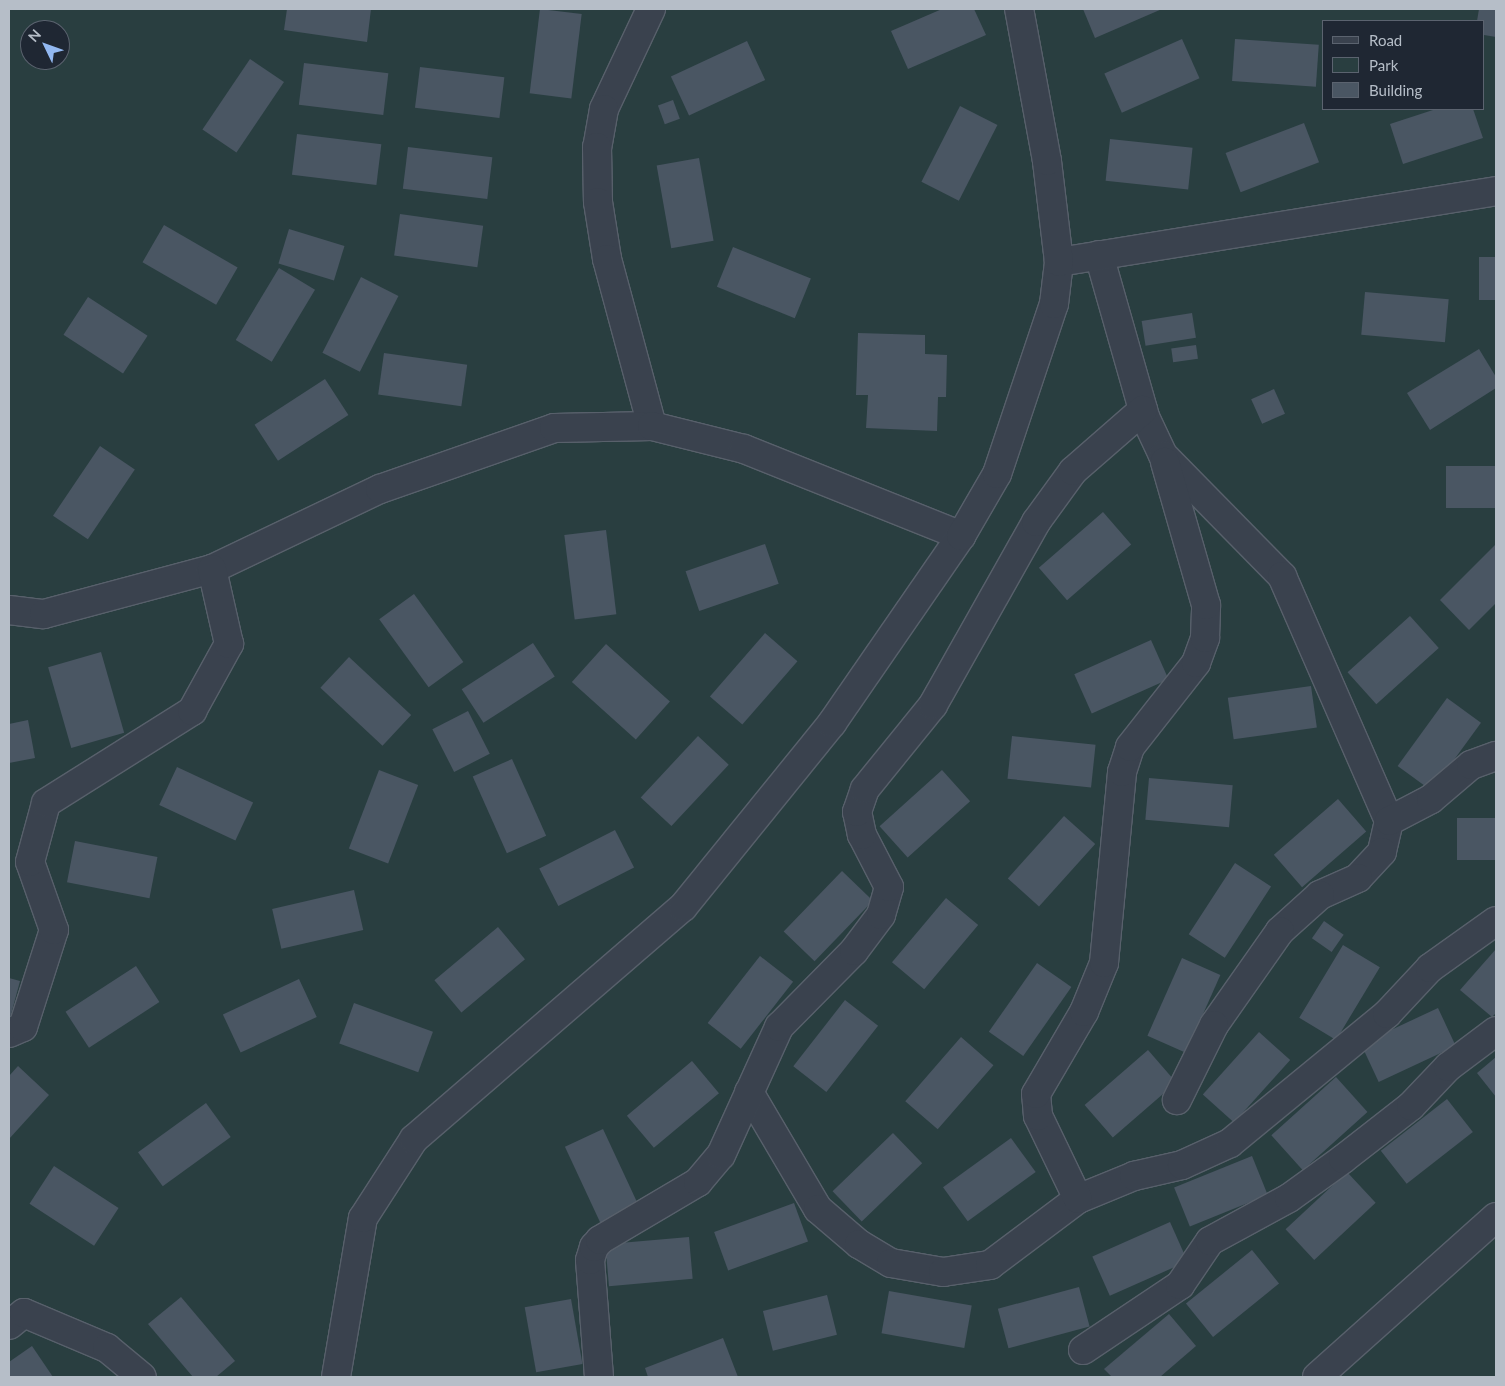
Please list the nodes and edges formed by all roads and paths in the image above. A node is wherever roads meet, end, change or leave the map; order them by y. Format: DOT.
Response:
graph roads {
  1 [pos="651,9"];
  2 [pos="1019,9"];
  3 [pos="1496,191"];
  4 [pos="1099,255"];
  5 [pos="1059,262"];
  6 [pos="1143,410"];
  7 [pos="652,426"];
  8 [pos="1163,455"];
  9 [pos="961,536"];
  10 [pos="212,569"];
  11 [pos="9,610"];
  12 [pos="1496,756"];
  13 [pos="1389,821"];
  14 [pos="1496,921"];
  15 [pos="1496,1031"];
  16 [pos="9,1033"];
  17 [pos="749,1092"];
  18 [pos="1177,1100"];
  19 [pos="1078,1199"];
  20 [pos="1496,1217"];
  21 [pos="9,1325"];
  22 [pos="1083,1350"];
  23 [pos="142,1377"];
  24 [pos="336,1377"];
  25 [pos="599,1377"];
  26 [pos="1317,1377"];
  1 -- 7 [label="street"];
  2 -- 5 [label="street"];
  3 -- 4 [label="street"];
  4 -- 5 [label="street"];
  4 -- 6 [label="street"];
  5 -- 9 [label="street"];
  6 -- 8 [label="street"];
  6 -- 17 [label="street"];
  7 -- 9 [label="street"];
  7 -- 10 [label="street"];
  8 -- 13 [label="street"];
  8 -- 19 [label="street"];
  9 -- 24 [label="street"];
  10 -- 11 [label="street"];
  10 -- 16 [label="street"];
  12 -- 13 [label="street"];
  13 -- 18 [label="street"];
  14 -- 19 [label="street"];
  15 -- 22 [label="street"];
  17 -- 19 [label="street"];
  17 -- 25 [label="street"];
  20 -- 26 [label="street"];
  21 -- 23 [label="street"];
}
